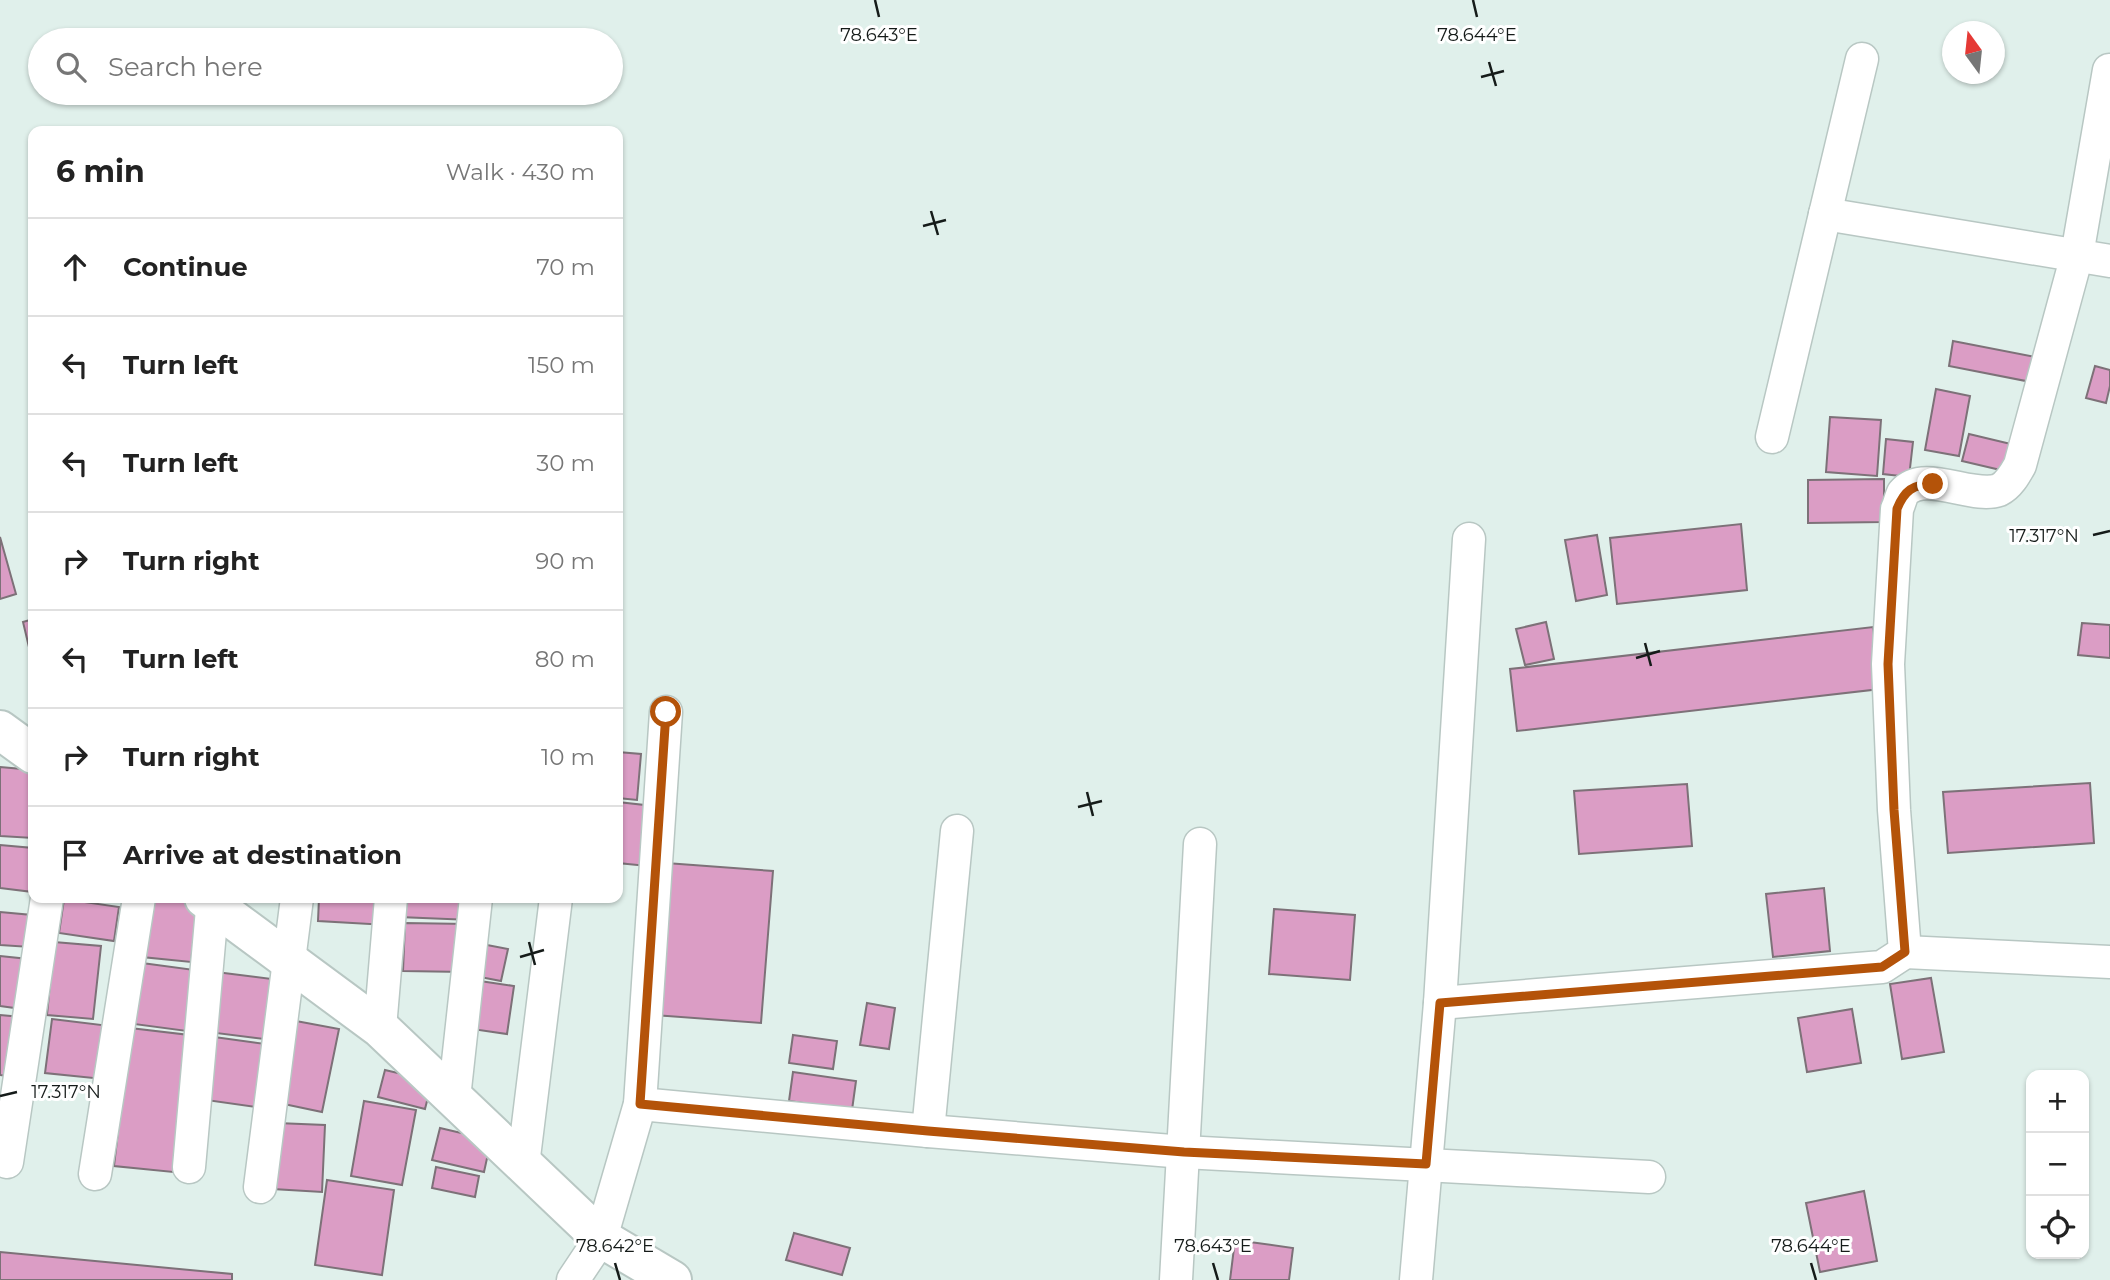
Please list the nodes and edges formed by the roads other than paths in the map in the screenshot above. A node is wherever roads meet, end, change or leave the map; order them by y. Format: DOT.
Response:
graph roads {
  1 [pos="1862,59"];
  2 [pos="2109,70"];
  3 [pos="1825,214"];
  4 [pos="2077,255"];
  5 [pos="2110,261"];
  6 [pos="1772,437"];
  7 [pos="1469,539"];
  8 [pos="666,712"];
  9 [pos="0,730"];
  10 [pos="28,750"];
  11 [pos="957,831"];
  12 [pos="1200,844"];
  13 [pos="46,903"];
  14 [pos="138,903"];
  15 [pos="210,903"];
  16 [pos="214,903"];
  17 [pos="297,903"];
  18 [pos="391,903"];
  19 [pos="475,903"];
  20 [pos="555,903"];
  21 [pos="1905,952"];
  22 [pos="290,962"];
  23 [pos="2110,962"];
  24 [pos="1440,1003"];
  25 [pos="380,1028"];
  26 [pos="454,1098"];
  27 [pos="640,1104"];
  28 [pos="928,1131"];
  29 [pos="1184,1152"];
  30 [pos="7,1162"];
  31 [pos="1426,1164"];
  32 [pos="523,1165"];
  33 [pos="189,1167"];
  34 [pos="95,1174"];
  35 [pos="1649,1177"];
  36 [pos="260,1187"];
  37 [pos="601,1238"];
  38 [pos="573,1280"];
  39 [pos="672,1280"];
  40 [pos="1176,1280"];
  41 [pos="1416,1280"];
  1 -- 3 [label="street"];
  2 -- 4 [label="street"];
  3 -- 4 [label="street"];
  3 -- 6 [label="street"];
  4 -- 5 [label="street"];
  4 -- 21 [label="street"];
  7 -- 24 [label="street"];
  8 -- 27 [label="street"];
  9 -- 10 [label="street"];
  11 -- 28 [label="street"];
  12 -- 29 [label="street"];
  13 -- 30 [label="street"];
  14 -- 34 [label="street"];
  15 -- 33 [label="street"];
  16 -- 22 [label="street"];
  17 -- 22 [label="street"];
  18 -- 25 [label="street"];
  19 -- 26 [label="street"];
  20 -- 32 [label="street"];
  21 -- 23 [label="street"];
  21 -- 24 [label="street"];
  22 -- 25 [label="street"];
  22 -- 36 [label="street"];
  24 -- 31 [label="street"];
  25 -- 26 [label="street"];
  26 -- 32 [label="street"];
  27 -- 28 [label="street"];
  27 -- 37 [label="street"];
  28 -- 29 [label="street"];
  29 -- 31 [label="street"];
  29 -- 40 [label="street"];
  31 -- 35 [label="street"];
  31 -- 41 [label="street"];
  32 -- 37 [label="street"];
  37 -- 38 [label="street"];
  37 -- 39 [label="street"];
}
